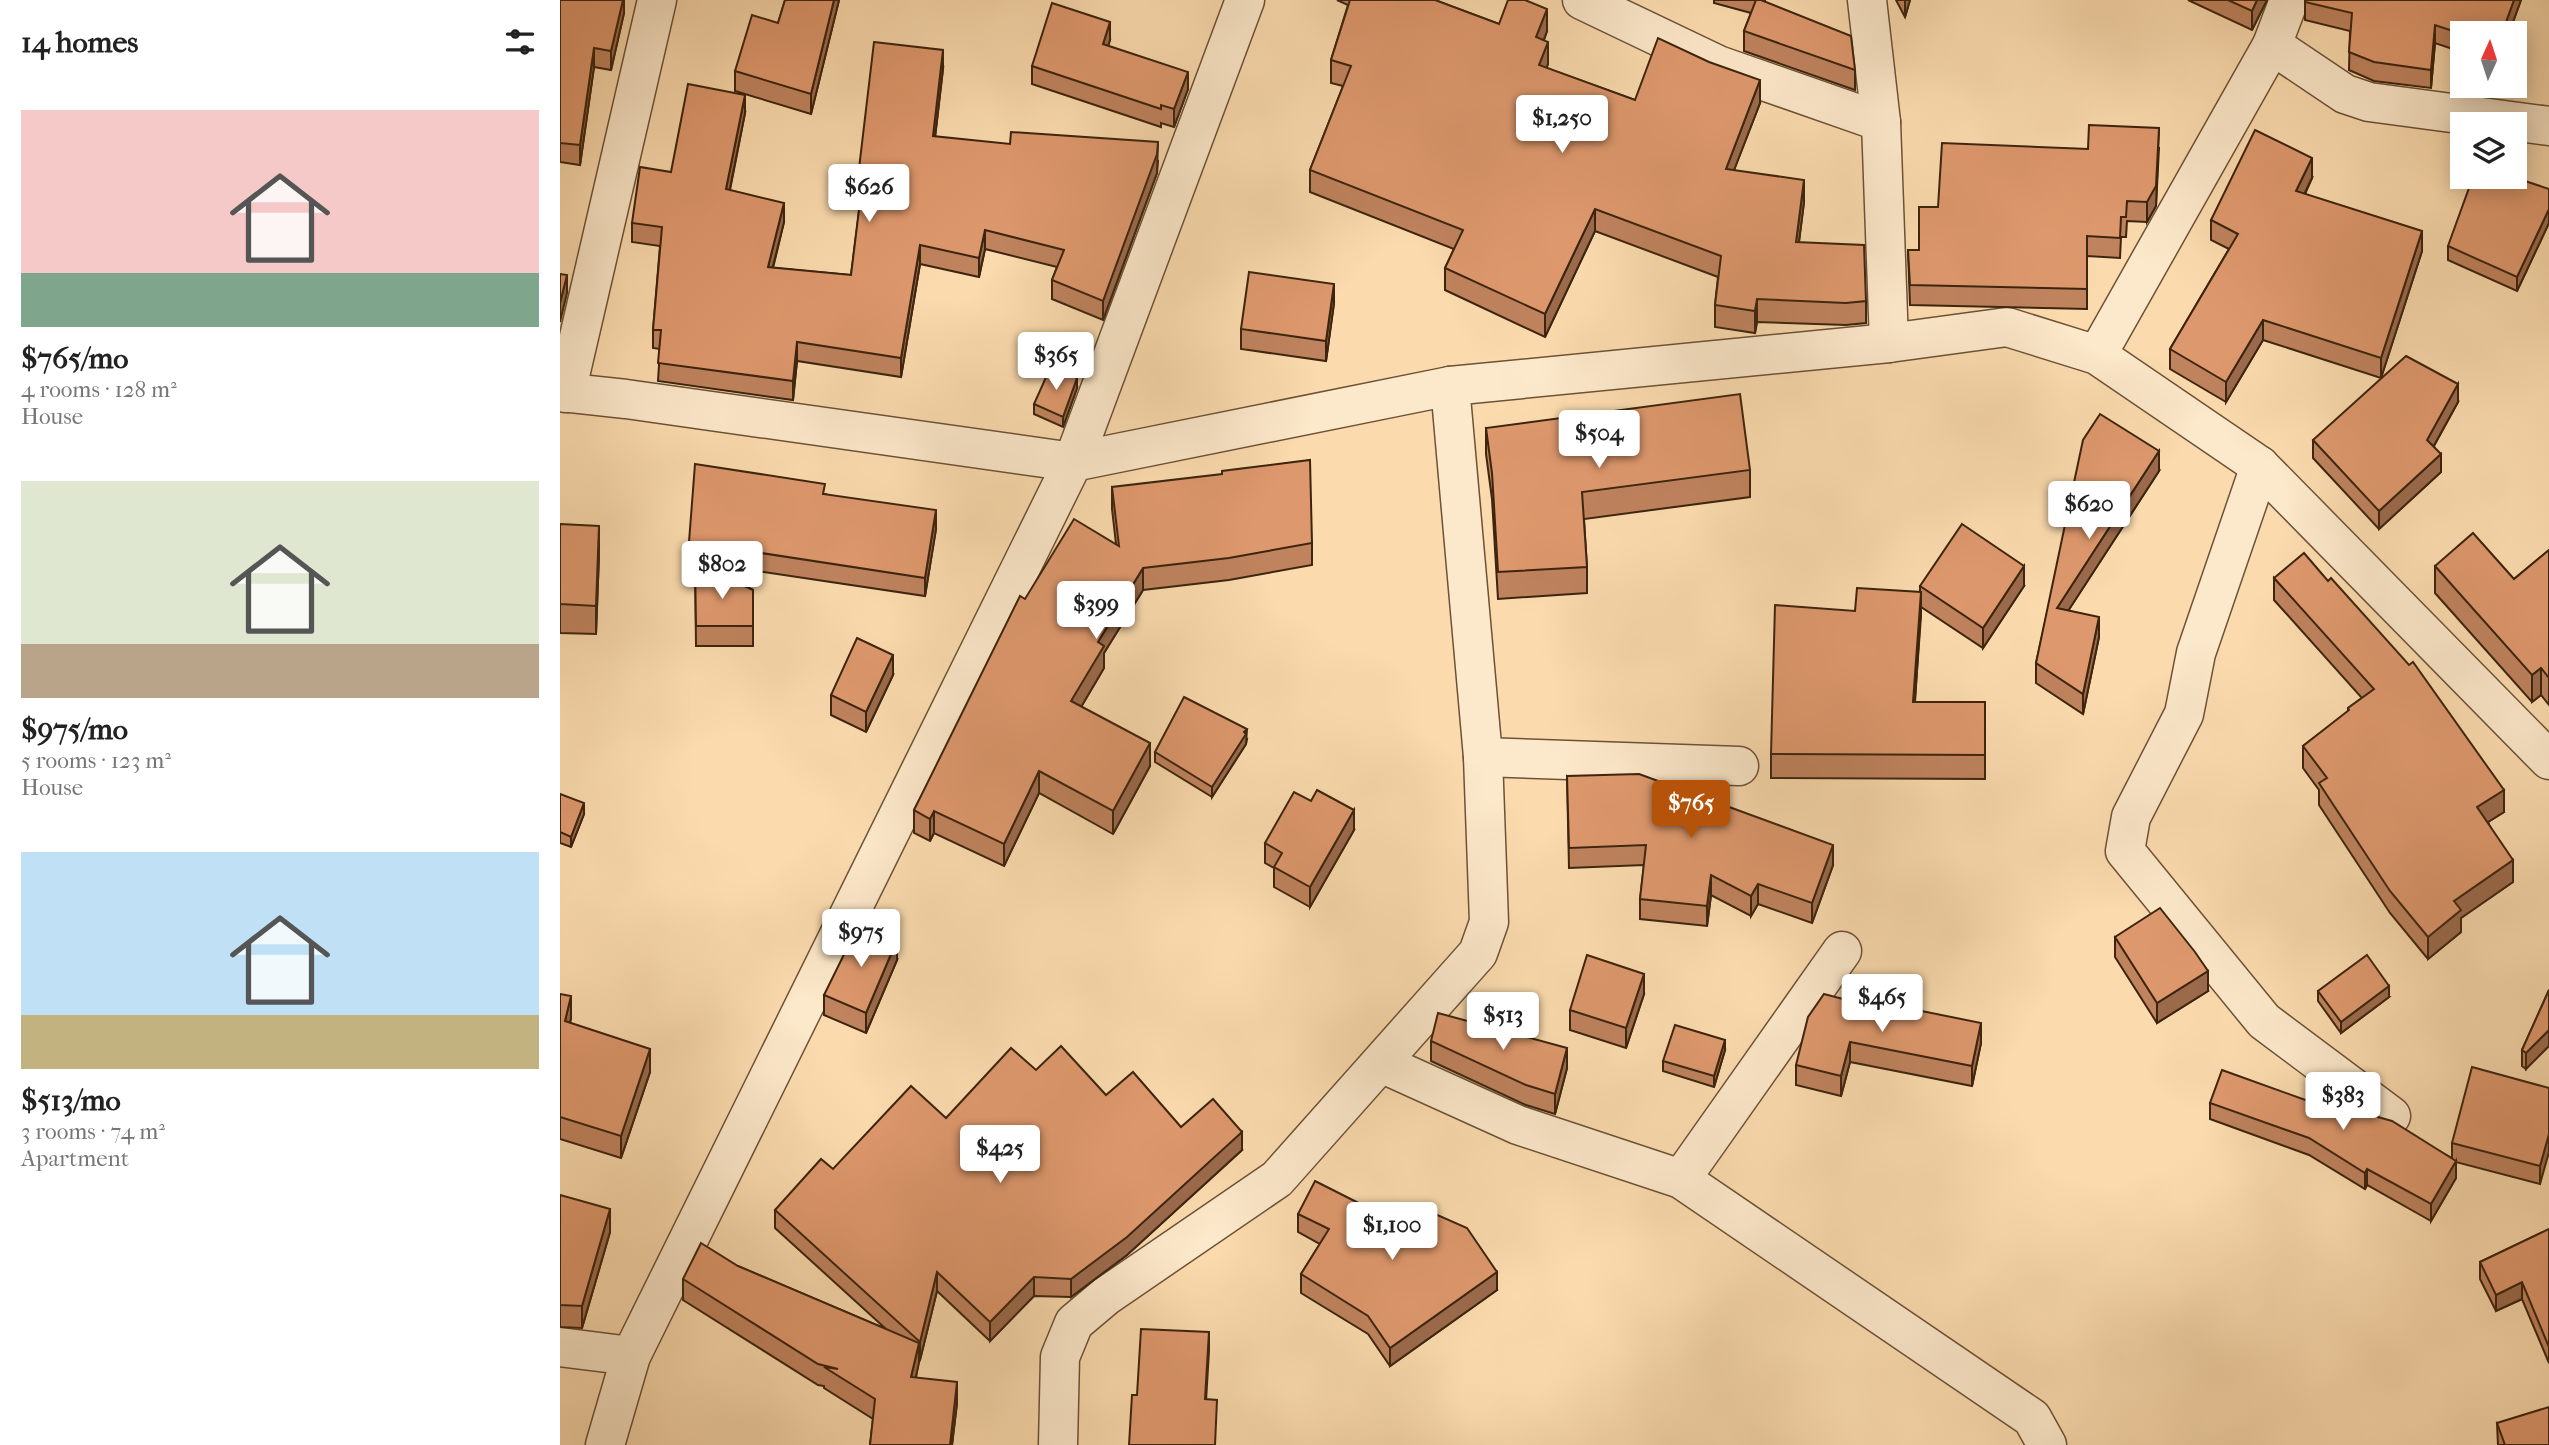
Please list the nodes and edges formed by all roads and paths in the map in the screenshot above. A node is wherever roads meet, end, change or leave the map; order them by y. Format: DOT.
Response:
graph roads {
  1 [pos="657,0"];
  2 [pos="1245,0"];
  3 [pos="1582,0"];
  4 [pos="1867,0"];
  5 [pos="2289,0"];
  6 [pos="2272,45"];
  7 [pos="1881,121"];
  8 [pos="2549,126"];
  9 [pos="1889,343"];
  10 [pos="2098,355"];
  11 [pos="1450,386"];
  12 [pos="563,393"];
  13 [pos="1073,462"];
  14 [pos="2260,467"];
  15 [pos="1483,757"];
  16 [pos="2549,760"];
  17 [pos="1739,766"];
  18 [pos="1842,951"];
  19 [pos="1381,1063"];
  20 [pos="2391,1116"];
  21 [pos="1681,1179"];
  22 [pos="560,1348"];
  23 [pos="631,1356"];
  24 [pos="605,1445"];
  25 [pos="1058,1445"];
  26 [pos="2047,1445"];
  1 -- 12 [label="street"];
  2 -- 13 [label="street"];
  3 -- 7 [label="street"];
  4 -- 7 [label="street"];
  5 -- 6 [label="street"];
  6 -- 8 [label="street"];
  6 -- 10 [label="street"];
  7 -- 9 [label="street"];
  9 -- 10 [label="street"];
  9 -- 11 [label="street"];
  10 -- 14 [label="street"];
  11 -- 13 [label="street"];
  11 -- 15 [label="street"];
  12 -- 13 [label="street"];
  13 -- 23 [label="street"];
  14 -- 16 [label="street"];
  14 -- 20 [label="street"];
  15 -- 17 [label="street"];
  15 -- 19 [label="street"];
  18 -- 21 [label="street"];
  19 -- 21 [label="street"];
  19 -- 25 [label="street"];
  21 -- 26 [label="street"];
  22 -- 23 [label="street"];
  23 -- 24 [label="street"];
}
